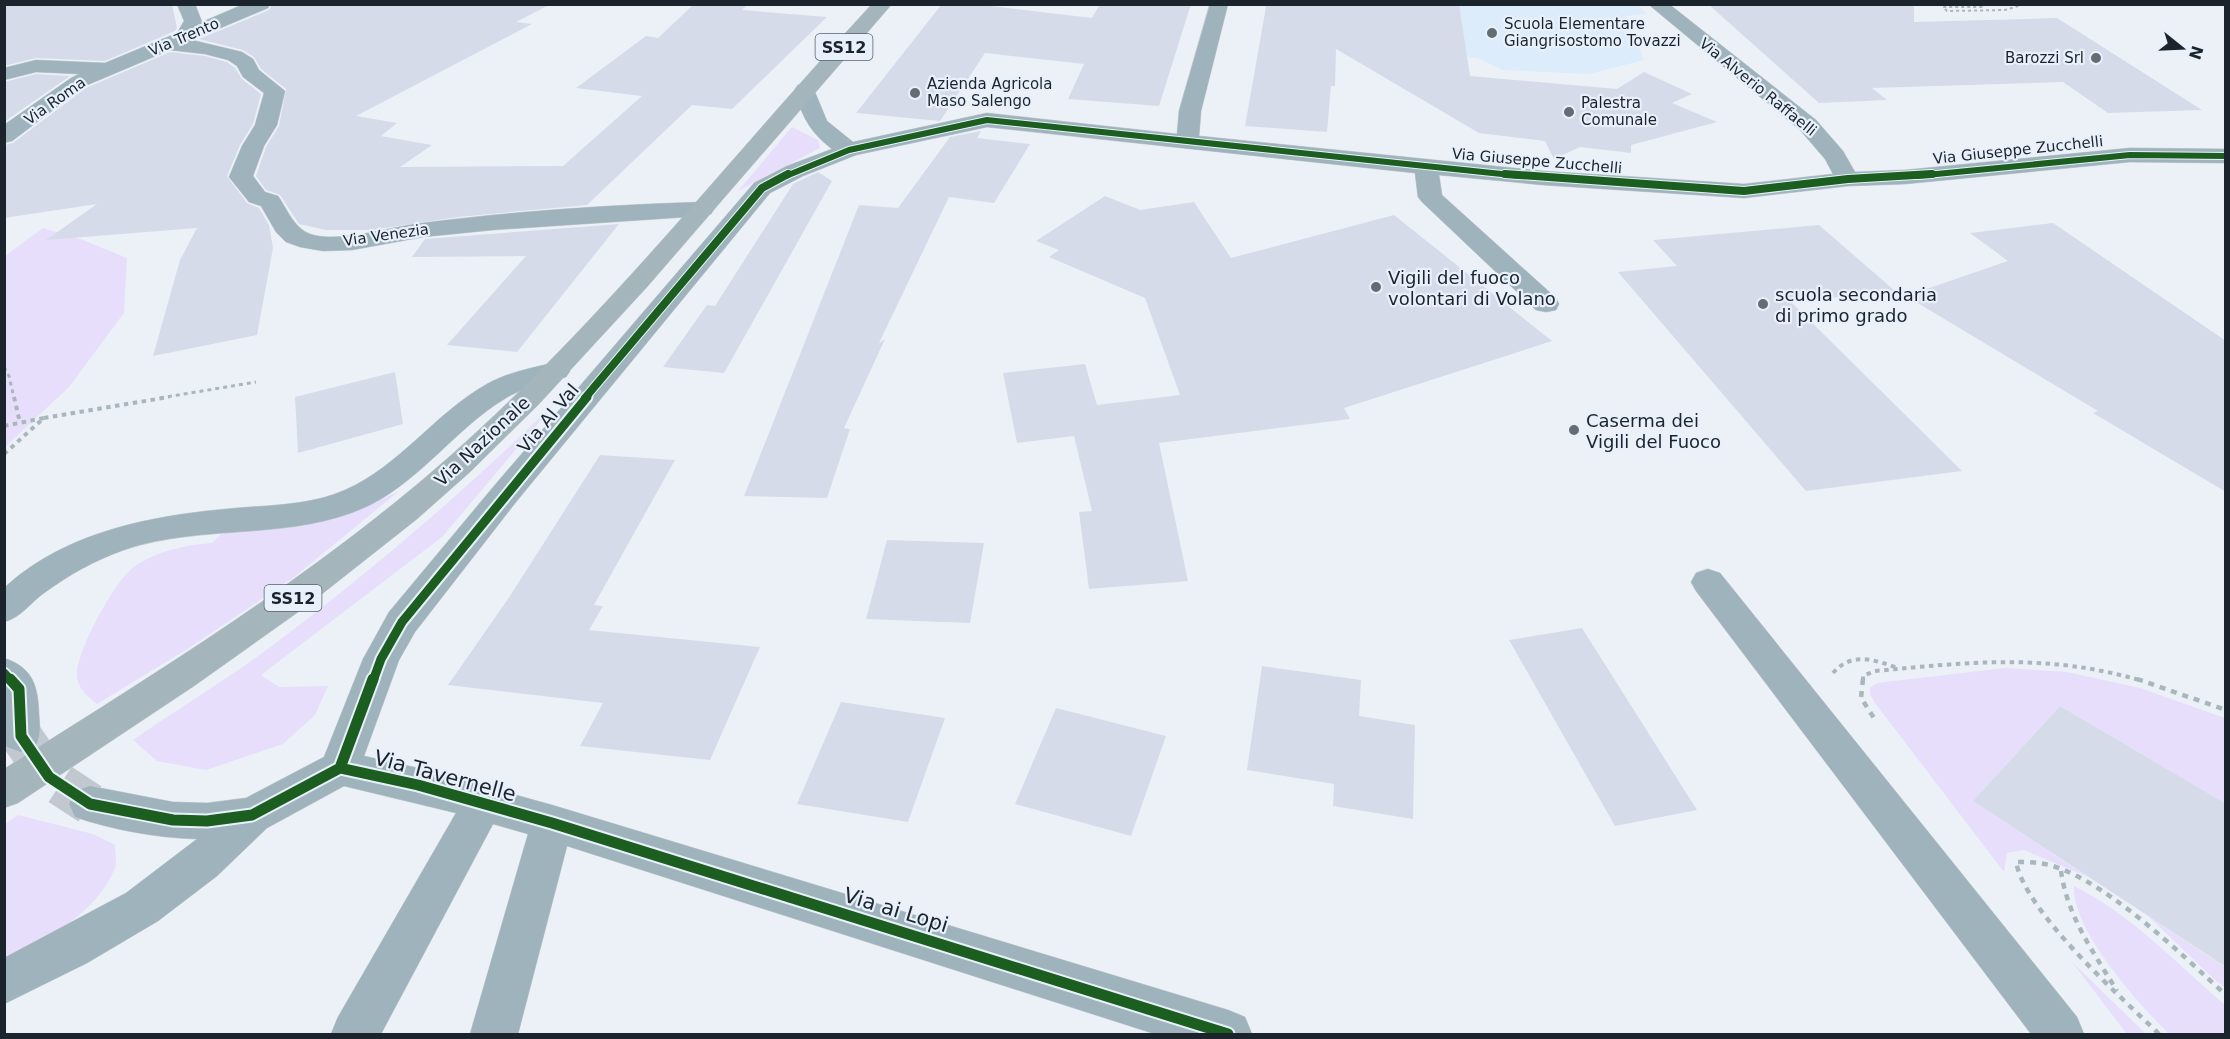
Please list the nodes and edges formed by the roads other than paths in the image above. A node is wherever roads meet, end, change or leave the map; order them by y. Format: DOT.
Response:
graph roads {
  1 [pos="186,4"];
  2 [pos="261,4"];
  3 [pos="883,4"];
  4 [pos="1219,4"];
  5 [pos="1657,4"];
  6 [pos="181,40"];
  7 [pos="106,69"];
  8 [pos="4,74"];
  9 [pos="805,89"];
  10 [pos="4,136"];
  11 [pos="1188,142"];
  12 [pos="849,150"];
  13 [pos="2226,156"];
  14 [pos="1426,167"];
  15 [pos="1848,179"];
  16 [pos="702,209"];
  17 [pos="1546,304"];
  18 [pos="556,371"];
  19 [pos="1708,582"];
  20 [pos="4,609"];
  21 [pos="4,673"];
  22 [pos="21,736"];
  23 [pos="340,768"];
  24 [pos="4,791"];
  25 [pos="90,804"];
  26 [pos="482,805"];
  27 [pos="252,815"];
  28 [pos="552,823"];
  29 [pos="4,982"];
  30 [pos="355,1035"];
  31 [pos="494,1035"];
  32 [pos="1228,1035"];
  33 [pos="2060,1035"];
  1 -- 6 [label="street"];
  2 -- 6 [label="street, Via Trento"];
  3 -- 9 [label="main road, Via Nazionale / SS12"];
  4 -- 11 [label="street"];
  5 -- 15 [label="street, Via Alverio Raffaelli"];
  6 -- 7 [label="street, Via Trento"];
  6 -- 16 [label="street, Via Venezia"];
  7 -- 8 [label="street"];
  7 -- 10 [label="street, Via Roma"];
  9 -- 12 [label="street"];
  9 -- 16 [label="main road, Via Nazionale / SS12"];
  11 -- 12 [label="street, Via Giuseppe Zucchelli"];
  11 -- 14 [label="street, Via Giuseppe Zucchelli"];
  12 -- 23 [label="street, Via Al Val"];
  13 -- 15 [label="street, Via Giuseppe Zucchelli"];
  14 -- 15 [label="street, Via Giuseppe Zucchelli"];
  14 -- 17 [label="street"];
  16 -- 18 [label="main road, Via Nazionale / SS12"];
  18 -- 20 [label="street"];
  18 -- 24 [label="main road, Via Nazionale / SS12"];
  19 -- 33 [label="street"];
  21 -- 22 [label="street"];
  23 -- 26 [label="street, Via Tavernelle"];
  23 -- 27 [label="street"];
  25 -- 27 [label="street"];
  26 -- 28 [label="street, Via Tavernelle"];
  26 -- 30 [label="street"];
  27 -- 29 [label="street"];
  28 -- 31 [label="street"];
  28 -- 32 [label="street, Via ai Lopi"];
}
